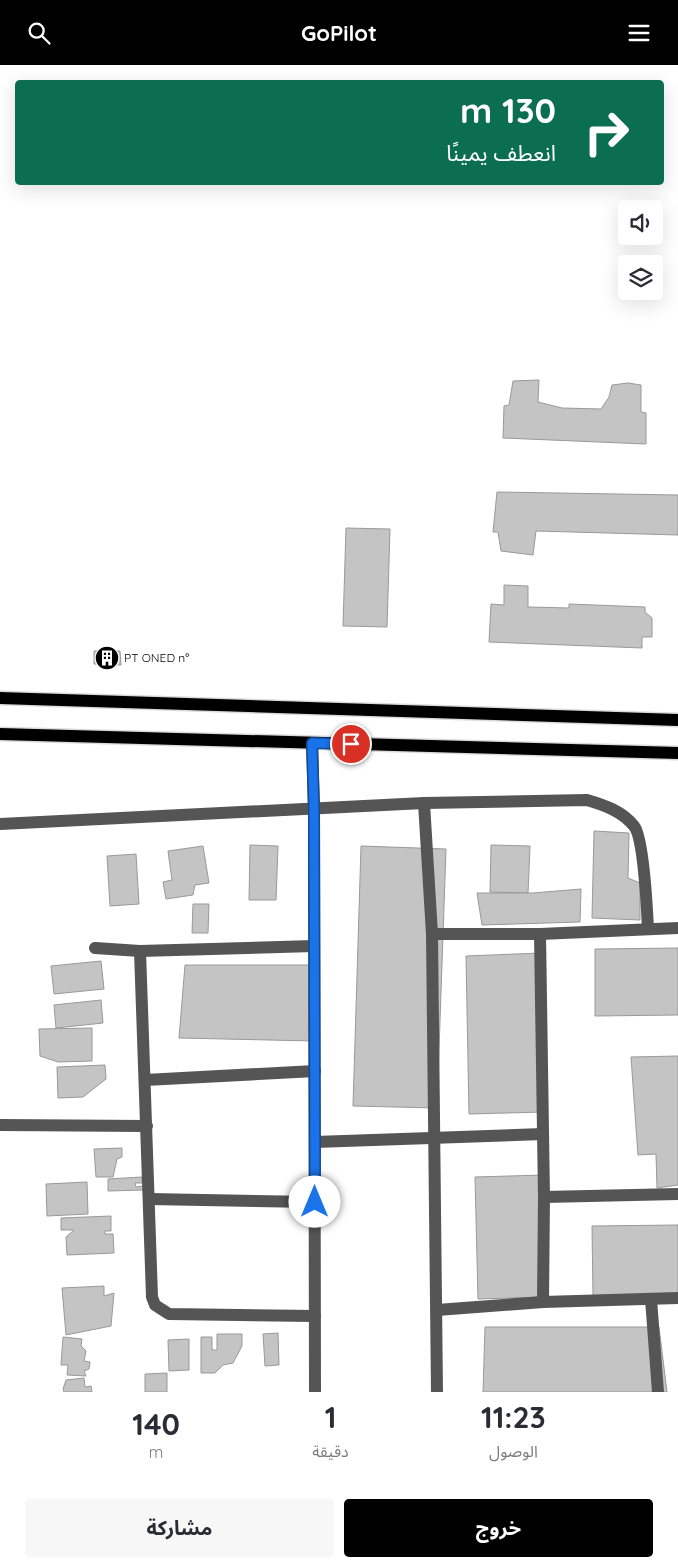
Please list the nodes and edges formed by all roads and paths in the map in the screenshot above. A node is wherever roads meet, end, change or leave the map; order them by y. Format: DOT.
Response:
graph roads {
  1 [pos="0,698"];
  2 [pos="678,721"];
  3 [pos="0,734"];
  4 [pos="312,743"];
  5 [pos="678,753"];
  6 [pos="424,803"];
  7 [pos="314,809"];
  8 [pos="0,824"];
  9 [pos="678,928"];
  10 [pos="648,929"];
  11 [pos="432,934"];
  12 [pos="540,934"];
  13 [pos="314,946"];
  14 [pos="95,948"];
  15 [pos="140,951"];
  16 [pos="315,1071"];
  17 [pos="145,1080"];
  18 [pos="0,1125"];
  19 [pos="147,1126"];
  20 [pos="543,1134"];
  21 [pos="434,1138"];
  22 [pos="315,1142"];
  23 [pos="678,1194"];
  24 [pos="544,1197"];
  25 [pos="149,1199"];
  26 [pos="315,1202"];
  27 [pos="678,1298"];
  28 [pos="651,1299"];
  29 [pos="543,1302"];
  30 [pos="436,1310"];
  31 [pos="315,1317"];
  32 [pos="315,1392"];
  33 [pos="437,1392"];
  34 [pos="658,1392"];
  1 -- 2 [label="main road"];
  3 -- 4 [label="main road"];
  4 -- 5 [label="main road"];
  4 -- 7 [label="street"];
  6 -- 7 [label="street"];
  6 -- 10 [label="street"];
  6 -- 11 [label="street"];
  7 -- 8 [label="street"];
  7 -- 13 [label="street"];
  9 -- 10 [label="street"];
  10 -- 12 [label="street"];
  11 -- 12 [label="street"];
  11 -- 21 [label="street"];
  12 -- 20 [label="street"];
  13 -- 15 [label="street"];
  13 -- 16 [label="street"];
  14 -- 15 [label="street"];
  15 -- 17 [label="street"];
  16 -- 17 [label="street"];
  16 -- 22 [label="street"];
  17 -- 19 [label="street"];
  18 -- 19 [label="street"];
  19 -- 25 [label="street"];
  20 -- 21 [label="street"];
  20 -- 24 [label="street"];
  21 -- 22 [label="street"];
  21 -- 30 [label="street"];
  22 -- 26 [label="street"];
  23 -- 24 [label="street"];
  24 -- 29 [label="street"];
  25 -- 26 [label="street"];
  25 -- 31 [label="street"];
  26 -- 31 [label="street"];
  27 -- 28 [label="street"];
  28 -- 29 [label="street"];
  28 -- 34 [label="street"];
  29 -- 30 [label="street"];
  30 -- 33 [label="street"];
  31 -- 32 [label="street"];
}
